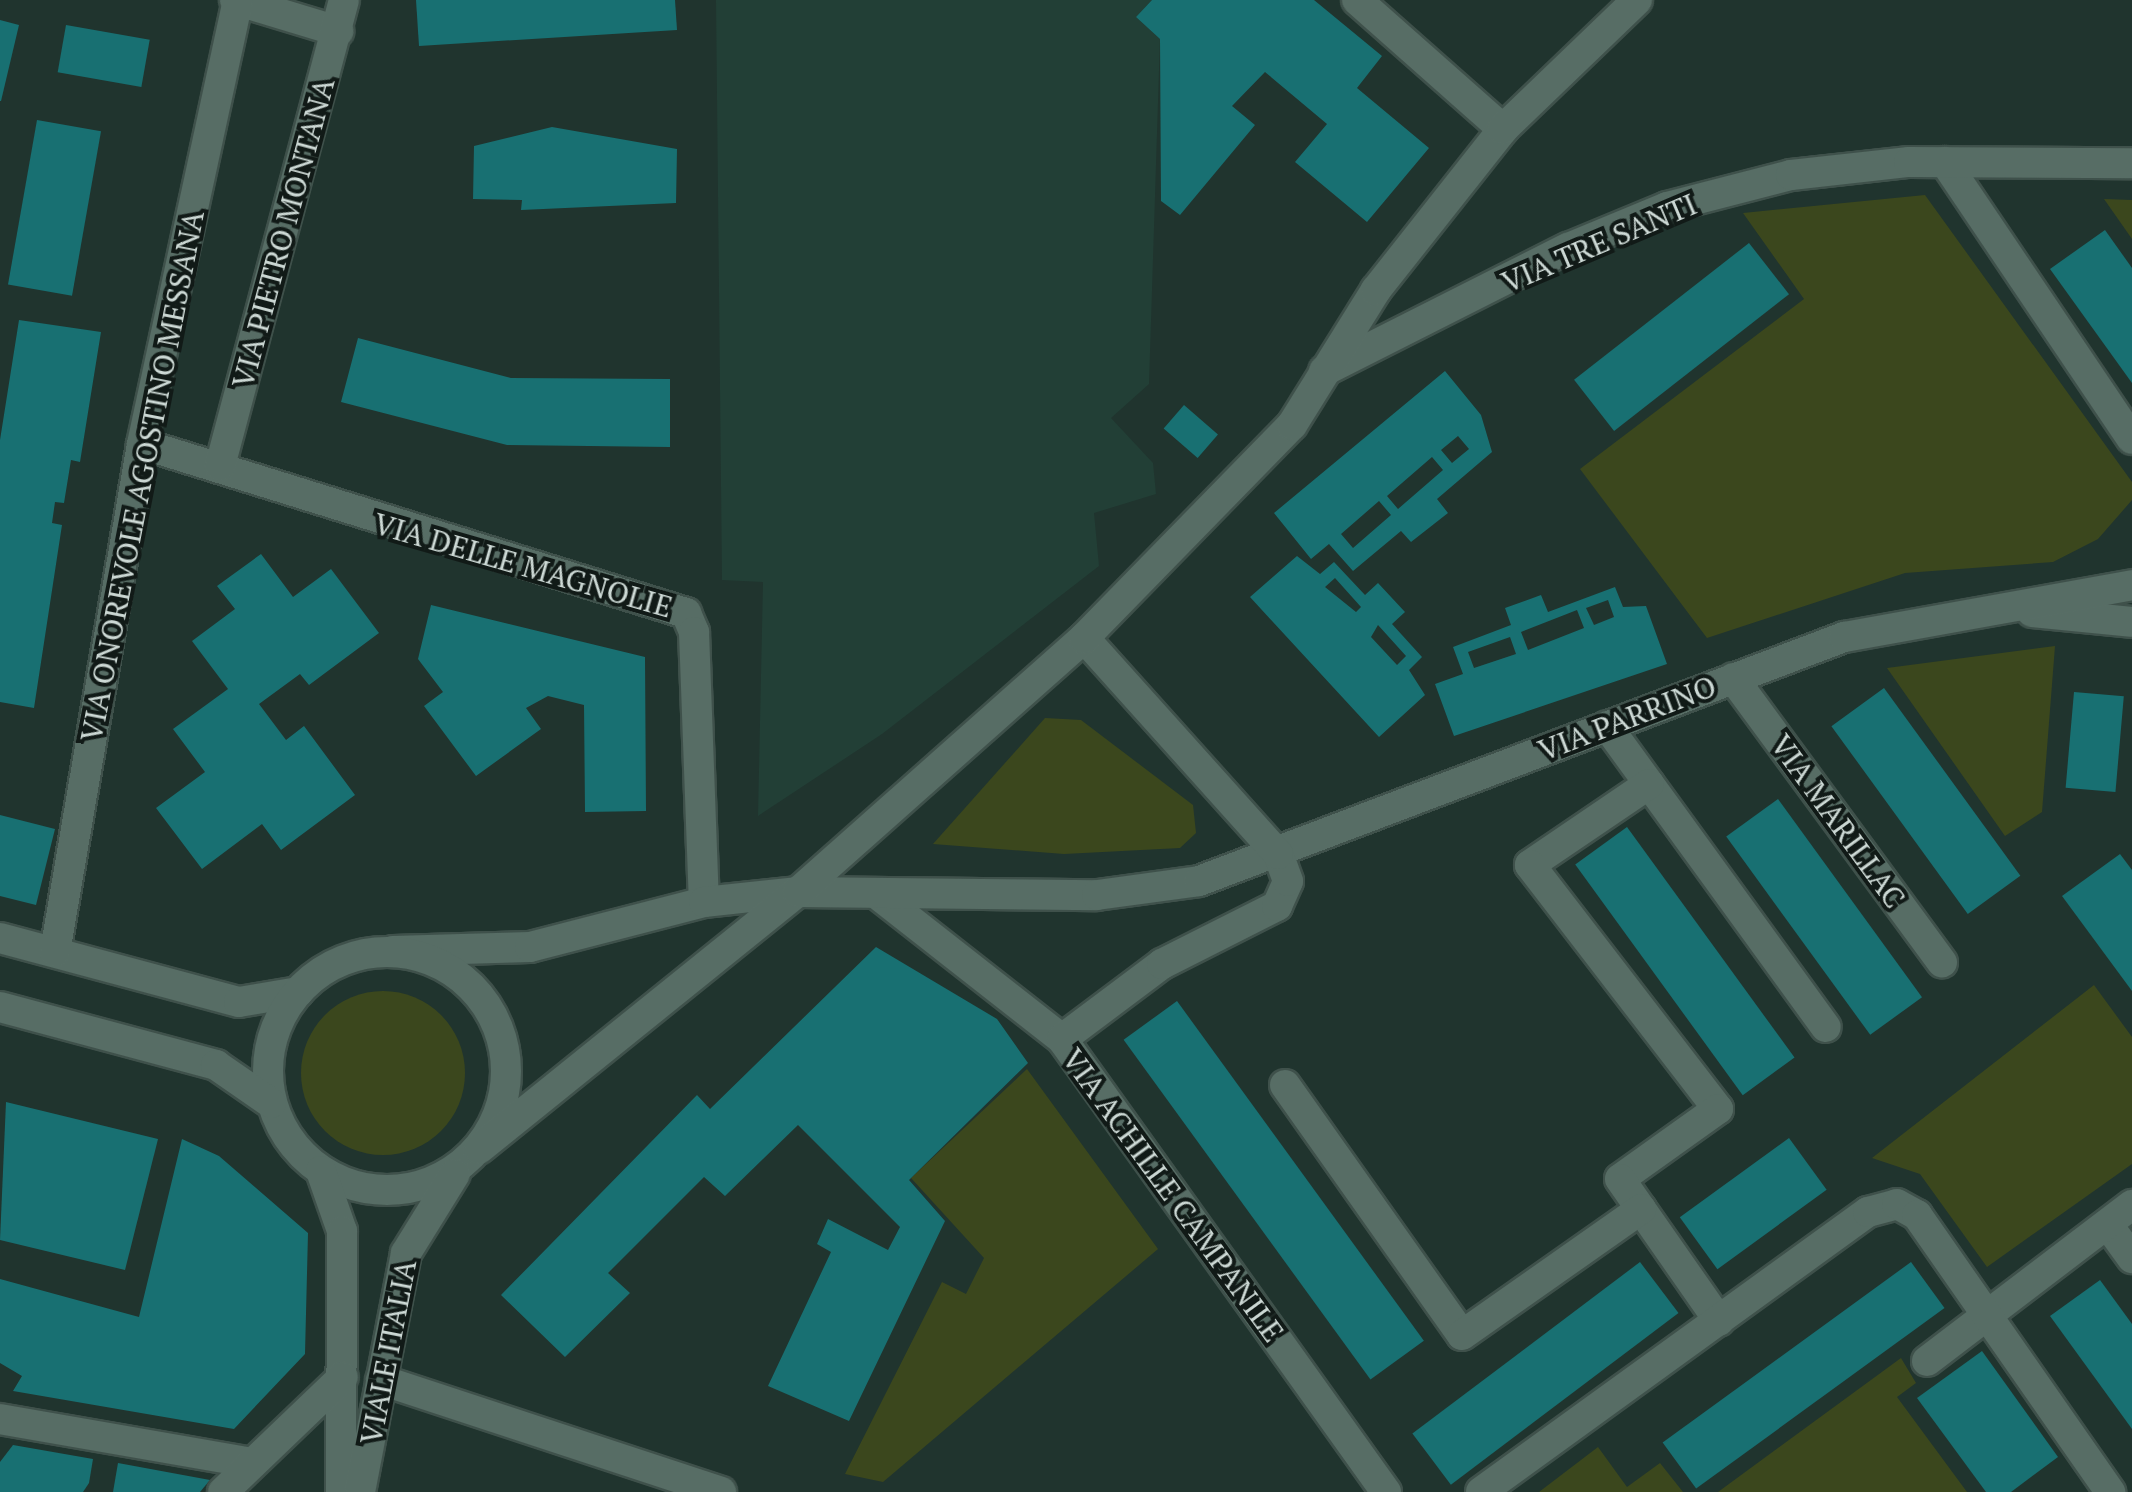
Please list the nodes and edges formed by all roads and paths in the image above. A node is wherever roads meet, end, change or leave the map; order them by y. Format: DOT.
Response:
graph roads {
  1 [pos="236,0"];
  2 [pos="344,0"];
  3 [pos="1357,0"];
  4 [pos="1636,0"];
  5 [pos="338,32"];
  6 [pos="1503,129"];
  7 [pos="1944,162"];
  8 [pos="2132,163"];
  9 [pos="1322,372"];
  10 [pos="2132,439"];
  11 [pos="142,444"];
  12 [pos="220,466"];
  13 [pos="2132,584"];
  14 [pos="1984,608"];
  15 [pos="2132,622"];
  16 [pos="1084,638"];
  17 [pos="1733,678"];
  18 [pos="1606,726"];
  19 [pos="1650,784"];
  20 [pos="1278,854"];
  21 [pos="798,892"];
  22 [pos="877,894"];
  23 [pos="704,902"];
  24 [pos="0,938"];
  25 [pos="55,952"];
  26 [pos="392,952"];
  27 [pos="1942,963"];
  28 [pos="298,992"];
  29 [pos="0,1007"];
  30 [pos="1826,1027"];
  31 [pos="1062,1039"];
  32 [pos="1284,1085"];
  33 [pos="272,1103"];
  34 [pos="469,1158"];
  35 [pos="321,1171"];
  36 [pos="2132,1206"];
  37 [pos="1641,1208"];
  38 [pos="2108,1226"];
  39 [pos="2132,1258"];
  40 [pos="1986,1314"];
  41 [pos="1719,1321"];
  42 [pos="1927,1361"];
  43 [pos="343,1377"];
  44 [pos="381,1380"];
  45 [pos="2,1423"];
  46 [pos="246,1462"];
  47 [pos="223,1492"];
  48 [pos="342,1492"];
  49 [pos="360,1492"];
  50 [pos="721,1492"];
  51 [pos="1386,1492"];
  52 [pos="1481,1492"];
  53 [pos="2110,1492"];
  1 -- 5 [label="street"];
  1 -- 11 [label="street, VIA ONOREVOLE AGOSTINO MESSANA"];
  2 -- 5 [label="street, VIA PIETRO MONTANA"];
  3 -- 6 [label="street"];
  4 -- 6 [label="street"];
  5 -- 12 [label="street, VIA PIETRO MONTANA"];
  6 -- 9 [label="street"];
  7 -- 8 [label="street, VIA TRE SANTI"];
  7 -- 9 [label="street, VIA TRE SANTI"];
  7 -- 10 [label="street"];
  9 -- 16 [label="street"];
  11 -- 12 [label="street, VIA DELLE MAGNOLIE"];
  11 -- 25 [label="street, VIA ONOREVOLE AGOSTINO MESSANA"];
  12 -- 23 [label="street, VIA DELLE MAGNOLIE"];
  13 -- 14 [label="street, VIA PARRINO"];
  14 -- 15 [label="street, VIA PARRINO"];
  14 -- 17 [label="street, VIA PARRINO"];
  16 -- 20 [label="street"];
  16 -- 21 [label="street"];
  17 -- 18 [label="street, VIA PARRINO"];
  17 -- 27 [label="street, VIA MARILLAC"];
  18 -- 19 [label="street"];
  18 -- 20 [label="street, VIA PARRINO"];
  19 -- 30 [label="street"];
  19 -- 37 [label="street"];
  20 -- 22 [label="street, VIA PARRINO"];
  20 -- 31 [label="street"];
  21 -- 22 [label="street, VIA PARRINO"];
  21 -- 23 [label="street, VIA PARRINO"];
  21 -- 34 [label="street"];
  22 -- 31 [label="street, VIA ACHILLE CAMPANILE"];
  23 -- 26 [label="street, VIA PARRINO"];
  24 -- 25 [label="street"];
  25 -- 28 [label="street"];
  26 -- 28 [label="street"];
  26 -- 34 [label="street"];
  28 -- 33 [label="street"];
  29 -- 33 [label="street"];
  31 -- 51 [label="street, VIA ACHILLE CAMPANILE"];
  32 -- 37 [label="street"];
  33 -- 35 [label="street"];
  34 -- 35 [label="street"];
  34 -- 44 [label="street, VIALE ITALIA"];
  35 -- 43 [label="street, VIALE ITALIA"];
  36 -- 38 [label="street"];
  37 -- 41 [label="street"];
  38 -- 39 [label="street"];
  38 -- 40 [label="street"];
  40 -- 41 [label="street"];
  40 -- 42 [label="street"];
  40 -- 53 [label="street"];
  41 -- 52 [label="street"];
  43 -- 46 [label="street"];
  43 -- 48 [label="street, VIALE ITALIA"];
  44 -- 49 [label="street, VIALE ITALIA"];
  44 -- 50 [label="street"];
  45 -- 46 [label="street"];
  46 -- 47 [label="street"];
}
